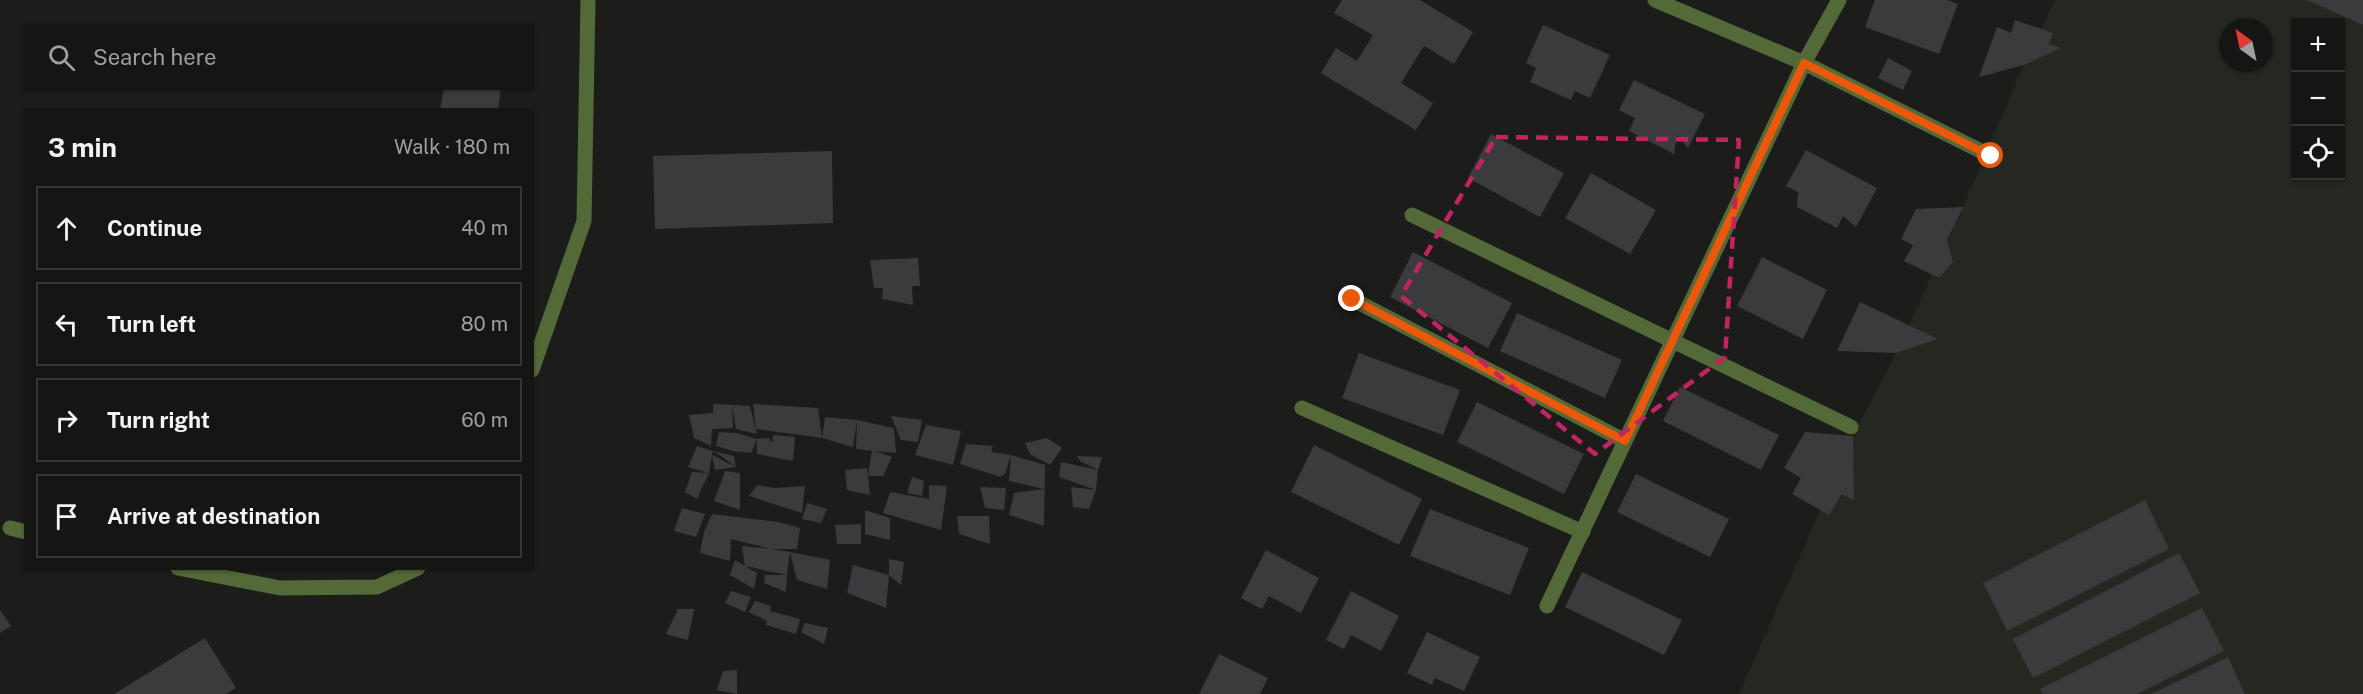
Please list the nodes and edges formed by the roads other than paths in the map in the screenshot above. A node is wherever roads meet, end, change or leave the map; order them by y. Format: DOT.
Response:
graph roads {
  1 [pos="588,0"];
  2 [pos="1655,0"];
  3 [pos="1839,0"];
  4 [pos="1804,63"];
  5 [pos="1991,156"];
  6 [pos="1412,215"];
  7 [pos="1352,299"];
  8 [pos="1672,342"];
  9 [pos="534,364"];
  10 [pos="1302,408"];
  11 [pos="1851,427"];
  12 [pos="1625,441"];
  13 [pos="10,528"];
  14 [pos="24,532"];
  15 [pos="1582,532"];
  16 [pos="188,570"];
  17 [pos="414,570"];
  18 [pos="1547,606"];
  1 -- 9 [label="street"];
  2 -- 4 [label="street"];
  3 -- 4 [label="street"];
  4 -- 5 [label="street"];
  4 -- 8 [label="street"];
  6 -- 8 [label="street"];
  7 -- 12 [label="street"];
  8 -- 11 [label="street"];
  8 -- 12 [label="street"];
  10 -- 15 [label="street"];
  12 -- 15 [label="street"];
  13 -- 14 [label="street"];
  15 -- 18 [label="street"];
  16 -- 17 [label="street"];
}
